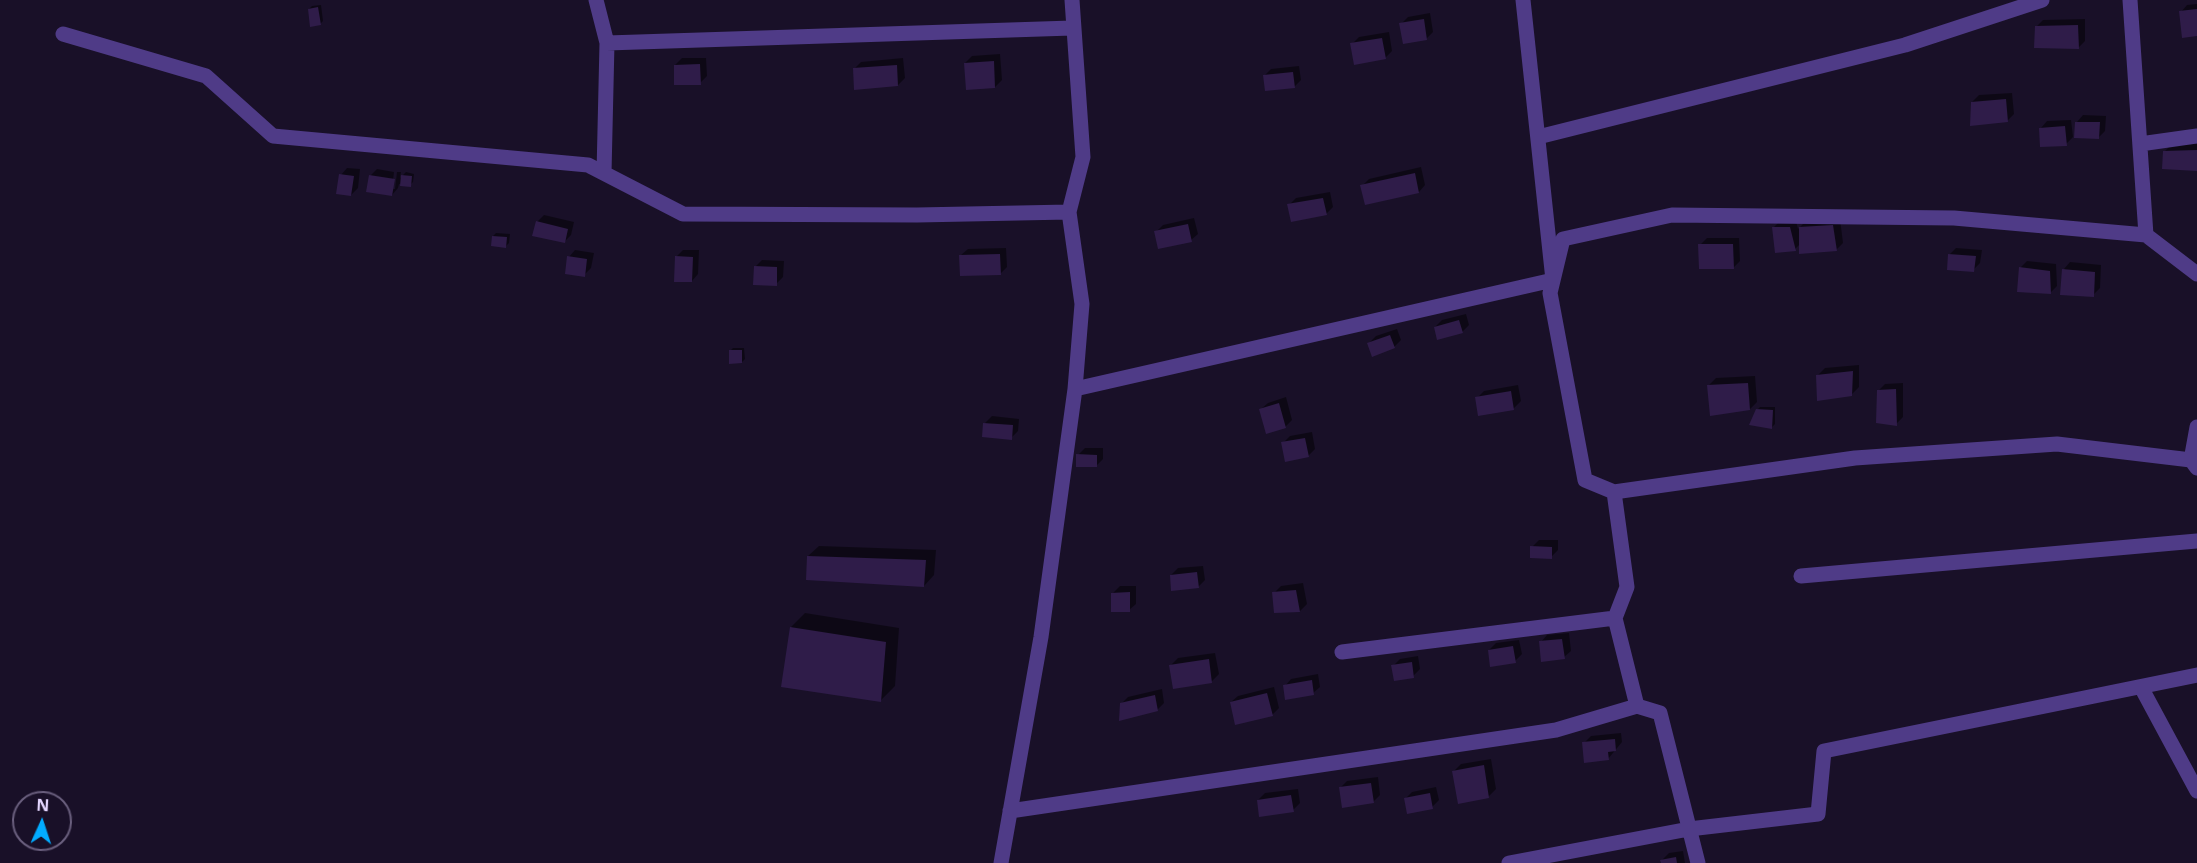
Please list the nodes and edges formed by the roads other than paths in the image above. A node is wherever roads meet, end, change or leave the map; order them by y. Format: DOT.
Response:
graph roads {
  1 [pos="596,0"];
  2 [pos="1072,0"];
  3 [pos="1523,0"];
  4 [pos="2042,0"];
  5 [pos="2130,0"];
  6 [pos="1072,28"];
  7 [pos="63,34"];
  8 [pos="607,43"];
  9 [pos="2197,136"];
  10 [pos="1538,137"];
  11 [pos="2140,144"];
  12 [pos="604,174"];
  13 [pos="1070,212"];
  14 [pos="2146,235"];
  15 [pos="2197,274"];
  16 [pos="1553,280"];
  17 [pos="1075,388"];
  18 [pos="2197,427"];
  19 [pos="2194,464"];
  20 [pos="1614,492"];
  21 [pos="2197,541"];
  22 [pos="1801,576"];
  23 [pos="1615,618"];
  24 [pos="1342,652"];
  25 [pos="2197,675"];
  26 [pos="2141,687"];
  27 [pos="1637,706"];
  28 [pos="2197,791"];
  29 [pos="1010,811"];
  30 [pos="1689,829"];
  31 [pos="1001,863"];
  32 [pos="1509,863"];
  33 [pos="1698,863"];
  1 -- 8 [label="street"];
  2 -- 6 [label="street"];
  3 -- 10 [label="street"];
  4 -- 10 [label="street"];
  5 -- 11 [label="street"];
  6 -- 8 [label="street"];
  6 -- 13 [label="street"];
  7 -- 12 [label="street"];
  8 -- 12 [label="street"];
  9 -- 11 [label="street"];
  10 -- 16 [label="street"];
  11 -- 14 [label="street"];
  12 -- 13 [label="street"];
  13 -- 17 [label="street"];
  14 -- 15 [label="street"];
  14 -- 16 [label="street"];
  16 -- 17 [label="street"];
  16 -- 20 [label="street"];
  17 -- 29 [label="street"];
  18 -- 19 [label="street"];
  19 -- 20 [label="street"];
  20 -- 23 [label="street"];
  21 -- 22 [label="street"];
  23 -- 24 [label="street"];
  23 -- 27 [label="street"];
  25 -- 26 [label="street"];
  26 -- 28 [label="street"];
  26 -- 30 [label="street"];
  27 -- 29 [label="street"];
  27 -- 30 [label="street"];
  29 -- 31 [label="street"];
  30 -- 32 [label="street"];
  30 -- 33 [label="street"];
}
